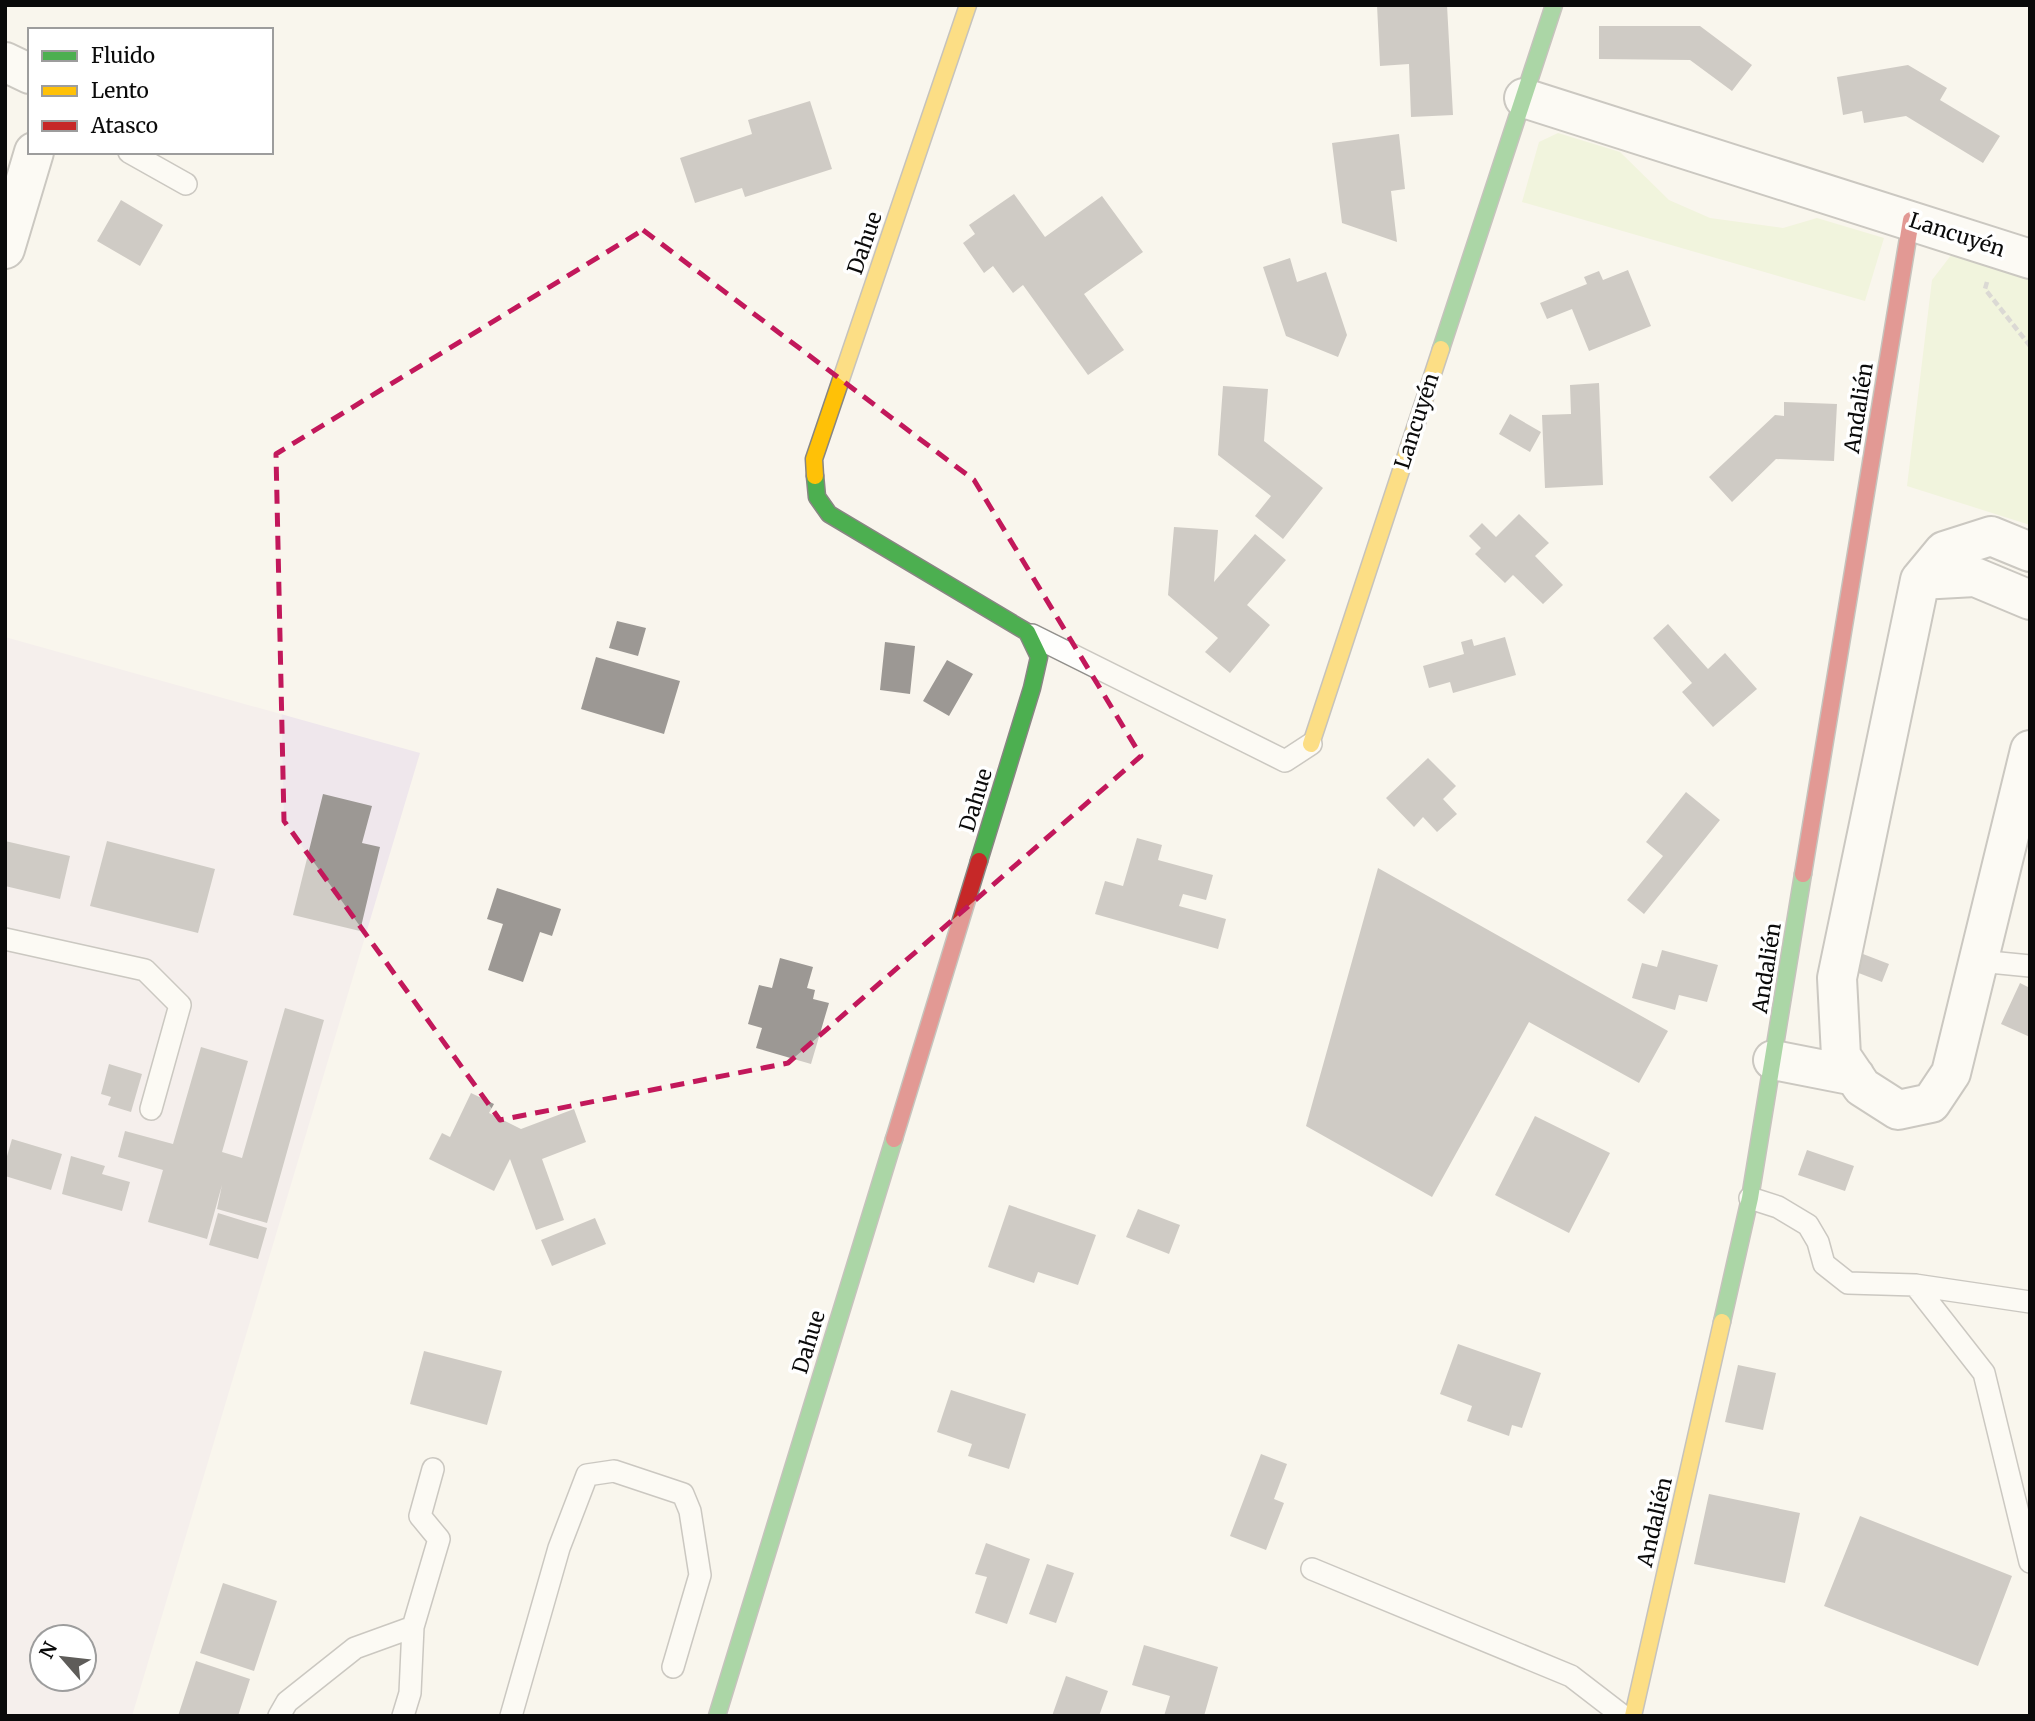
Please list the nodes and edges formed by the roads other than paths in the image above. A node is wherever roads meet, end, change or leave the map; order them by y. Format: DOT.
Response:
graph roads {
  1 [pos="968,5"];
  2 [pos="1554,5"];
  3 [pos="5,62"];
  4 [pos="28,73"];
  5 [pos="1524,98"];
  6 [pos="33,154"];
  7 [pos="133,154"];
  8 [pos="186,184"];
  9 [pos="1910,220"];
  10 [pos="5,249"];
  11 [pos="2013,253"];
  12 [pos="2030,552"];
  13 [pos="1920,580"];
  14 [pos="2030,600"];
  15 [pos="1027,632"];
  16 [pos="1311,744"];
  17 [pos="2030,750"];
  18 [pos="5,939"];
  19 [pos="1979,961"];
  20 [pos="2030,966"];
  21 [pos="1773,1060"];
  22 [pos="1855,1076"];
  23 [pos="152,1109"];
  24 [pos="1750,1198"];
  25 [pos="1915,1285"];
  26 [pos="2030,1302"];
  27 [pos="433,1469"];
  28 [pos="2030,1562"];
  29 [pos="1312,1569"];
  30 [pos="414,1627"];
  31 [pos="673,1667"];
  32 [pos="279,1716"];
  33 [pos="403,1716"];
  34 [pos="511,1716"];
  35 [pos="716,1716"];
  36 [pos="1623,1716"];
  37 [pos="1633,1716"];
  1 -- 15 [label="street, Dahue"];
  2 -- 5 [label="street, Lancuyén"];
  3 -- 4 [label="street"];
  5 -- 9 [label="street, Lancuyén"];
  5 -- 16 [label="street, Lancuyén"];
  6 -- 10 [label="street"];
  7 -- 8 [label="lane"];
  9 -- 11 [label="street, Lancuyén"];
  9 -- 21 [label="street, Andalién"];
  12 -- 13 [label="street"];
  13 -- 14 [label="street"];
  13 -- 22 [label="street"];
  15 -- 16 [label="lane"];
  15 -- 35 [label="street, Dahue"];
  17 -- 19 [label="street"];
  18 -- 23 [label="lane"];
  19 -- 20 [label="lane"];
  19 -- 22 [label="street"];
  21 -- 22 [label="street"];
  21 -- 24 [label="street, Andalién"];
  24 -- 25 [label="lane"];
  24 -- 37 [label="street, Andalién"];
  25 -- 26 [label="lane"];
  25 -- 28 [label="lane"];
  27 -- 30 [label="lane"];
  29 -- 36 [label="lane"];
  30 -- 32 [label="lane"];
  30 -- 33 [label="lane"];
  31 -- 34 [label="lane"];
}
